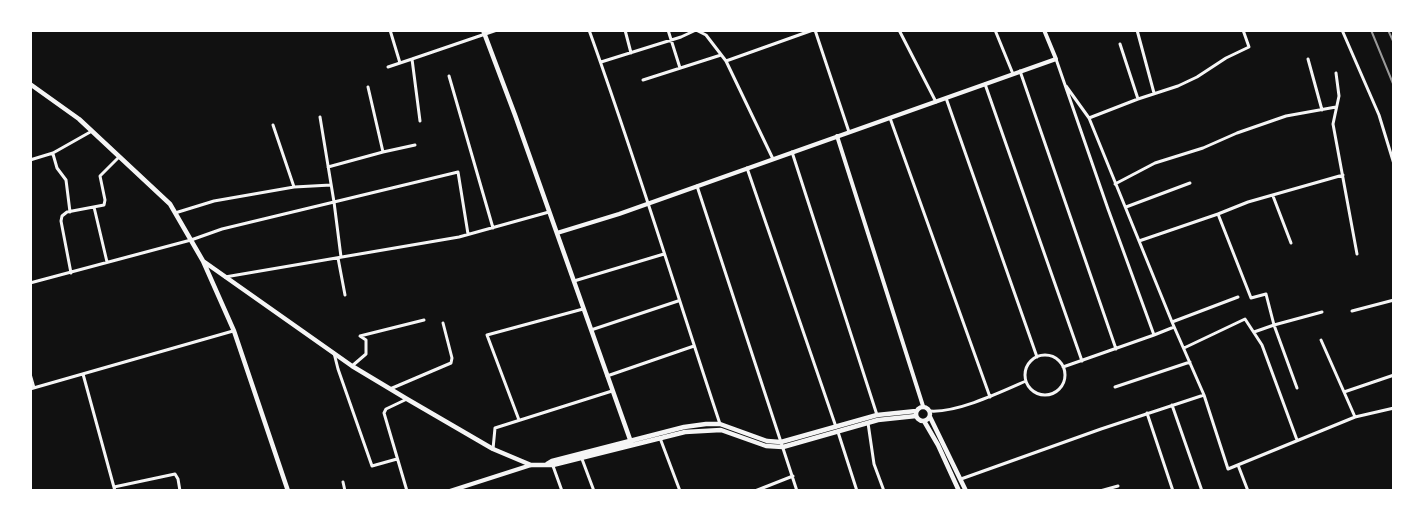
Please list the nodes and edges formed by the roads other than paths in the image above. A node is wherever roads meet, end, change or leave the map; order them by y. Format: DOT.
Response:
graph roads {
  1 [pos="390,30"];
  2 [pos="497,30"];
  3 [pos="589,30"];
  4 [pos="625,30"];
  5 [pos="668,30"];
  6 [pos="814,30"];
  7 [pos="899,30"];
  8 [pos="994,30"];
  9 [pos="1044,30"];
  10 [pos="1137,30"];
  11 [pos="1243,30"];
  12 [pos="1342,30"];
  13 [pos="484,32"];
  14 [pos="671,40"];
  15 [pos="1120,44"];
  16 [pos="631,53"];
  17 [pos="721,55"];
  18 [pos="412,59"];
  19 [pos="1056,59"];
  20 [pos="1308,59"];
  21 [pos="601,62"];
  22 [pos="726,62"];
  23 [pos="400,63"];
  24 [pos="388,67"];
  25 [pos="680,68"];
  26 [pos="1020,71"];
  27 [pos="1336,73"];
  28 [pos="1013,74"];
  29 [pos="449,76"];
  30 [pos="643,80"];
  31 [pos="30,84"];
  32 [pos="985,84"];
  33 [pos="1066,86"];
  34 [pos="368,87"];
  35 [pos="1154,93"];
  36 [pos="946,98"];
  37 [pos="1138,99"];
  38 [pos="936,102"];
  39 [pos="1336,107"];
  40 [pos="1322,110"];
  41 [pos="320,117"];
  42 [pos="890,118"];
  43 [pos="1089,118"];
  44 [pos="420,121"];
  45 [pos="273,125"];
  46 [pos="92,131"];
  47 [pos="849,132"];
  48 [pos="837,136"];
  49 [pos="415,145"];
  50 [pos="382,152"];
  51 [pos="792,152"];
  52 [pos="53,153"];
  53 [pos="120,156"];
  54 [pos="773,159"];
  55 [pos="30,160"];
  56 [pos="1394,164"];
  57 [pos="328,167"];
  58 [pos="747,168"];
  59 [pos="1343,175"];
  60 [pos="1190,183"];
  61 [pos="1115,184"];
  62 [pos="331,185"];
  63 [pos="698,186"];
  64 [pos="294,187"];
  65 [pos="1273,196"];
  66 [pos="334,202"];
  67 [pos="648,204"];
  68 [pos="94,207"];
  69 [pos="1126,207"];
  70 [pos="70,212"];
  71 [pos="549,212"];
  72 [pos="175,213"];
  73 [pos="1218,214"];
  74 [pos="493,228"];
  75 [pos="557,233"];
  76 [pos="468,234"];
  77 [pos="191,240"];
  78 [pos="1139,241"];
  79 [pos="1291,243"];
  80 [pos="664,254"];
  81 [pos="1357,254"];
  82 [pos="340,258"];
  83 [pos="203,261"];
  84 [pos="107,262"];
  85 [pos="71,273"];
  86 [pos="225,277"];
  87 [pos="573,280"];
  88 [pos="30,283"];
  89 [pos="345,295"];
  90 [pos="1238,297"];
  91 [pos="1394,300"];
  92 [pos="678,301"];
  93 [pos="584,309"];
  94 [pos="1352,311"];
  95 [pos="1322,312"];
  96 [pos="424,320"];
  97 [pos="1172,322"];
  98 [pos="443,323"];
  99 [pos="1274,325"];
  100 [pos="1174,327"];
  101 [pos="591,330"];
  102 [pos="234,331"];
  103 [pos="1254,332"];
  104 [pos="1154,335"];
  105 [pos="1321,340"];
  106 [pos="694,346"];
  107 [pos="1184,348"];
  108 [pos="1116,349"];
  109 [pos="334,353"];
  110 [pos="1037,357"];
  111 [pos="1082,361"];
  112 [pos="1190,362"];
  113 [pos="352,366"];
  114 [pos="1063,368"];
  115 [pos="30,374"];
  116 [pos="83,374"];
  117 [pos="1394,375"];
  118 [pos="607,376"];
  119 [pos="1026,381"];
  120 [pos="1115,387"];
  121 [pos="1297,388"];
  122 [pos="32,389"];
  123 [pos="390,389"];
  124 [pos="612,391"];
  125 [pos="1344,392"];
  126 [pos="1204,395"];
  127 [pos="990,397"];
  128 [pos="407,399"];
  129 [pos="1172,405"];
  130 [pos="923,406"];
  131 [pos="1394,408"];
  132 [pos="916,413"];
  133 [pos="1147,413"];
  134 [pos="930,414"];
  135 [pos="877,415"];
  136 [pos="1354,417"];
  137 [pos="519,420"];
  138 [pos="924,421"];
  139 [pos="868,423"];
  140 [pos="720,424"];
  141 [pos="685,429"];
  142 [pos="837,430"];
  143 [pos="660,438"];
  144 [pos="1297,440"];
  145 [pos="631,442"];
  146 [pos="782,444"];
  147 [pos="493,449"];
  148 [pos="397,459"];
  149 [pos="582,459"];
  150 [pos="550,463"];
  151 [pos="531,465"];
  152 [pos="1238,465"];
  153 [pos="793,477"];
  154 [pos="961,479"];
  155 [pos="343,482"];
  156 [pos="468,485"];
  157 [pos="1118,486"];
  158 [pos="115,489"];
  159 [pos="180,491"];
  160 [pos="288,491"];
  161 [pos="345,491"];
  162 [pos="407,491"];
  163 [pos="450,491"];
  164 [pos="470,491"];
  165 [pos="562,491"];
  166 [pos="594,491"];
  167 [pos="680,491"];
  168 [pos="755,491"];
  169 [pos="797,491"];
  170 [pos="857,491"];
  171 [pos="884,491"];
  172 [pos="959,491"];
  173 [pos="966,491"];
  174 [pos="1100,491"];
  175 [pos="1173,491"];
  176 [pos="1202,491"];
  177 [pos="1248,491"];
  1 -- 23 [label="street"];
  2 -- 13 [label="street"];
  3 -- 21 [label="street"];
  4 -- 16 [label="street"];
  5 -- 14 [label="street"];
  6 -- 22 [label="street"];
  6 -- 47 [label="street"];
  7 -- 38 [label="street"];
  8 -- 28 [label="street"];
  9 -- 19 [label="street"];
  10 -- 35 [label="street"];
  11 -- 35 [label="street"];
  12 -- 56 [label="street"];
  13 -- 18 [label="street"];
  13 -- 71 [label="main road"];
  14 -- 16 [label="street"];
  14 -- 17 [label="street"];
  14 -- 25 [label="street"];
  15 -- 37 [label="street"];
  16 -- 21 [label="street"];
  17 -- 22 [label="street"];
  17 -- 25 [label="street"];
  18 -- 23 [label="street"];
  18 -- 44 [label="street"];
  19 -- 26 [label="street"];
  19 -- 33 [label="street"];
  20 -- 40 [label="street"];
  21 -- 67 [label="street"];
  22 -- 54 [label="street"];
  23 -- 24 [label="street"];
  25 -- 30 [label="street"];
  26 -- 28 [label="street"];
  26 -- 108 [label="street"];
  27 -- 39 [label="street"];
  28 -- 32 [label="street"];
  29 -- 74 [label="street"];
  31 -- 46 [label="main road"];
  32 -- 36 [label="street"];
  32 -- 111 [label="street"];
  33 -- 43 [label="street"];
  33 -- 104 [label="street"];
  34 -- 50 [label="street"];
  35 -- 37 [label="street"];
  36 -- 38 [label="street"];
  36 -- 110 [label="street"];
  37 -- 43 [label="street"];
  38 -- 42 [label="street"];
  39 -- 40 [label="street"];
  39 -- 59 [label="street"];
  40 -- 61 [label="street"];
  41 -- 57 [label="street"];
  42 -- 47 [label="street"];
  42 -- 127 [label="street"];
  43 -- 61 [label="street"];
  45 -- 64 [label="street"];
  46 -- 52 [label="street"];
  46 -- 53 [label="main road"];
  47 -- 48 [label="street"];
  48 -- 51 [label="street"];
  48 -- 130 [label="street"];
  49 -- 50 [label="street"];
  50 -- 57 [label="street"];
  51 -- 54 [label="street"];
  51 -- 135 [label="street"];
  52 -- 55 [label="street"];
  52 -- 70 [label="street"];
  53 -- 68 [label="street"];
  53 -- 72 [label="main road"];
  54 -- 58 [label="street"];
  57 -- 62 [label="street"];
  58 -- 63 [label="street"];
  58 -- 142 [label="street"];
  59 -- 65 [label="street"];
  59 -- 81 [label="street"];
  60 -- 69 [label="street"];
  61 -- 69 [label="street"];
  62 -- 64 [label="street"];
  62 -- 66 [label="street"];
  63 -- 67 [label="street"];
  63 -- 146 [label="street"];
  64 -- 72 [label="street"];
  65 -- 73 [label="street"];
  65 -- 79 [label="street"];
  66 -- 76 [label="street"];
  66 -- 77 [label="street"];
  66 -- 82 [label="street"];
  67 -- 75 [label="street"];
  67 -- 80 [label="street"];
  68 -- 70 [label="street"];
  68 -- 84 [label="street"];
  69 -- 78 [label="street"];
  70 -- 85 [label="street"];
  71 -- 74 [label="street"];
  71 -- 75 [label="main road"];
  72 -- 77 [label="main road"];
  73 -- 78 [label="street"];
  73 -- 99 [label="street"];
  74 -- 76 [label="street"];
  75 -- 87 [label="main road"];
  76 -- 82 [label="street"];
  77 -- 83 [label="main road"];
  77 -- 84 [label="street"];
  78 -- 97 [label="street"];
  80 -- 87 [label="street"];
  80 -- 92 [label="street"];
  82 -- 86 [label="street"];
  82 -- 89 [label="street"];
  83 -- 86 [label="main road"];
  83 -- 102 [label="main road"];
  84 -- 85 [label="street"];
  85 -- 88 [label="street"];
  86 -- 109 [label="main road"];
  87 -- 93 [label="main road"];
  90 -- 97 [label="street"];
  91 -- 94 [label="street"];
  92 -- 101 [label="street"];
  92 -- 106 [label="street"];
  93 -- 101 [label="main road"];
  93 -- 137 [label="street"];
  95 -- 99 [label="street"];
  96 -- 113 [label="street"];
  97 -- 100 [label="street"];
  98 -- 123 [label="street"];
  99 -- 103 [label="street"];
  99 -- 121 [label="street"];
  100 -- 104 [label="street"];
  100 -- 107 [label="street"];
  101 -- 118 [label="main road"];
  102 -- 116 [label="street"];
  102 -- 160 [label="main road"];
  103 -- 107 [label="street"];
  103 -- 144 [label="street"];
  104 -- 108 [label="street"];
  105 -- 125 [label="street"];
  106 -- 118 [label="street"];
  106 -- 140 [label="street"];
  107 -- 112 [label="street"];
  108 -- 111 [label="street"];
  109 -- 113 [label="main road"];
  109 -- 148 [label="street"];
  110 -- 114 [label="street"];
  110 -- 119 [label="street"];
  111 -- 114 [label="street"];
  112 -- 120 [label="street"];
  112 -- 126 [label="street"];
  113 -- 123 [label="main road"];
  114 -- 119 [label="street"];
  115 -- 122 [label="street"];
  116 -- 122 [label="street"];
  116 -- 158 [label="street"];
  117 -- 125 [label="street"];
  118 -- 124 [label="main road"];
  119 -- 127 [label="street"];
  123 -- 128 [label="main road"];
  124 -- 137 [label="street"];
  124 -- 145 [label="main road"];
  125 -- 136 [label="street"];
  126 -- 129 [label="street"];
  126 -- 152 [label="street"];
  127 -- 134 [label="street"];
  128 -- 147 [label="main road"];
  128 -- 148 [label="street"];
  129 -- 133 [label="street"];
  129 -- 176 [label="street"];
  130 -- 132 [label="main road"];
  130 -- 134 [label="main road"];
  131 -- 136 [label="street"];
  132 -- 135 [label="main road"];
  132 -- 138 [label="main road"];
  132 -- 139 [label="main road"];
  133 -- 154 [label="street"];
  133 -- 175 [label="street"];
  134 -- 138 [label="main road"];
  134 -- 154 [label="main road"];
  135 -- 142 [label="main road"];
  136 -- 144 [label="street"];
  137 -- 147 [label="street"];
  138 -- 172 [label="main road"];
  139 -- 142 [label="main road"];
  139 -- 171 [label="street"];
  140 -- 141 [label="main road"];
  140 -- 146 [label="main road"];
  141 -- 143 [label="main road"];
  141 -- 145 [label="main road"];
  141 -- 146 [label="main road"];
  142 -- 146 [label="main road"];
  142 -- 170 [label="street"];
  143 -- 145 [label="main road"];
  143 -- 167 [label="street"];
  144 -- 152 [label="street"];
  145 -- 149 [label="main road"];
  145 -- 150 [label="main road"];
  146 -- 153 [label="street"];
  147 -- 151 [label="main road"];
  148 -- 162 [label="street"];
  149 -- 150 [label="main road"];
  149 -- 166 [label="street"];
  150 -- 151 [label="main road"];
  150 -- 165 [label="street"];
  151 -- 156 [label="street"];
  152 -- 177 [label="street"];
  153 -- 168 [label="street"];
  153 -- 169 [label="street"];
  154 -- 173 [label="main road"];
  155 -- 161 [label="street"];
  156 -- 163 [label="street"];
  156 -- 164 [label="street"];
  157 -- 174 [label="street"];
  158 -- 159 [label="street"];
}
